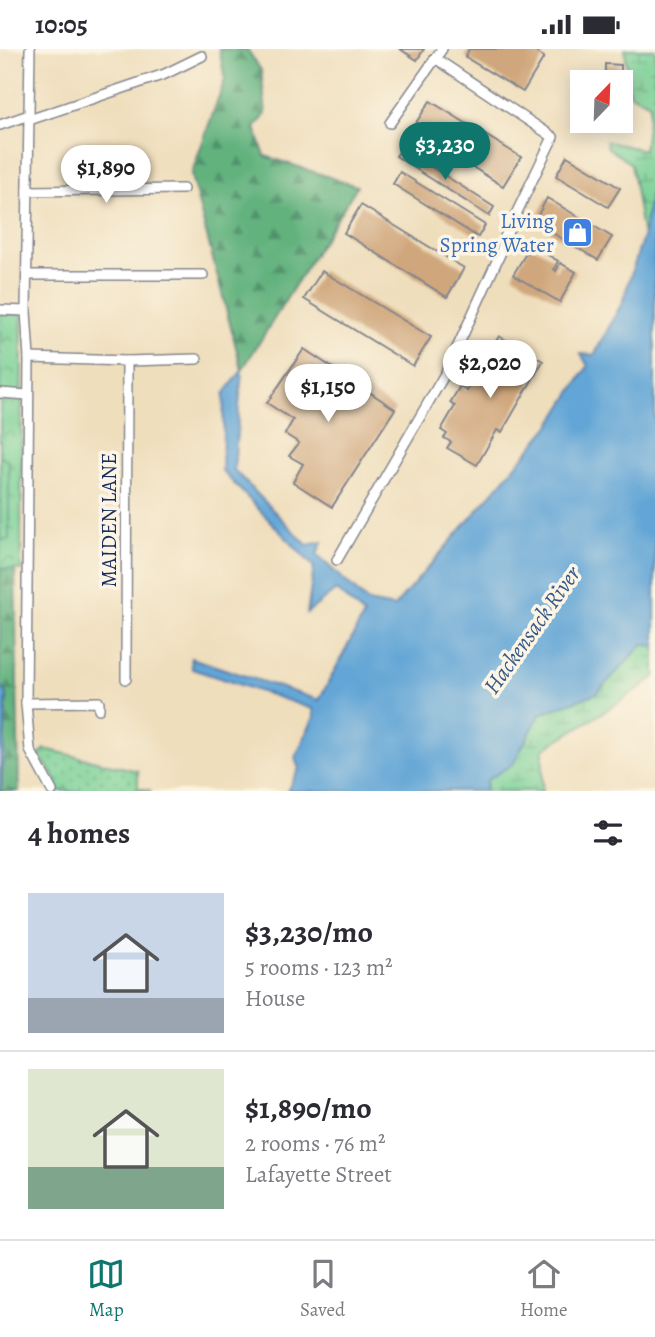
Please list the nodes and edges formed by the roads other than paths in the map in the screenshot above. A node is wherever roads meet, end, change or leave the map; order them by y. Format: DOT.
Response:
graph roads {
  1 [pos="30,49"];
  2 [pos="442,49"];
  3 [pos="202,56"];
  4 [pos="435,58"];
  5 [pos="29,117"];
  6 [pos="390,123"];
  7 [pos="0,125"];
  8 [pos="183,189"];
  9 [pos="28,191"];
  10 [pos="27,275"];
  11 [pos="203,275"];
  12 [pos="0,310"];
  13 [pos="26,311"];
  14 [pos="29,358"];
  15 [pos="197,359"];
  16 [pos="127,361"];
  17 [pos="0,393"];
  18 [pos="28,395"];
  19 [pos="337,560"];
  20 [pos="126,679"];
  21 [pos="26,703"];
  22 [pos="99,709"];
  23 [pos="52,791"];
  1 -- 5 [label="street"];
  2 -- 4 [label="street"];
  3 -- 5 [label="street"];
  4 -- 6 [label="street"];
  4 -- 19 [label="street"];
  5 -- 7 [label="street"];
  5 -- 9 [label="street"];
  8 -- 9 [label="street"];
  9 -- 10 [label="street"];
  10 -- 11 [label="street"];
  10 -- 13 [label="street"];
  12 -- 13 [label="street"];
  13 -- 14 [label="street"];
  14 -- 16 [label="street"];
  14 -- 18 [label="street"];
  15 -- 16 [label="street"];
  16 -- 20 [label="street, MAIDEN LANE"];
  17 -- 18 [label="street"];
  18 -- 21 [label="street"];
  21 -- 22 [label="street"];
  21 -- 23 [label="street"];
}
